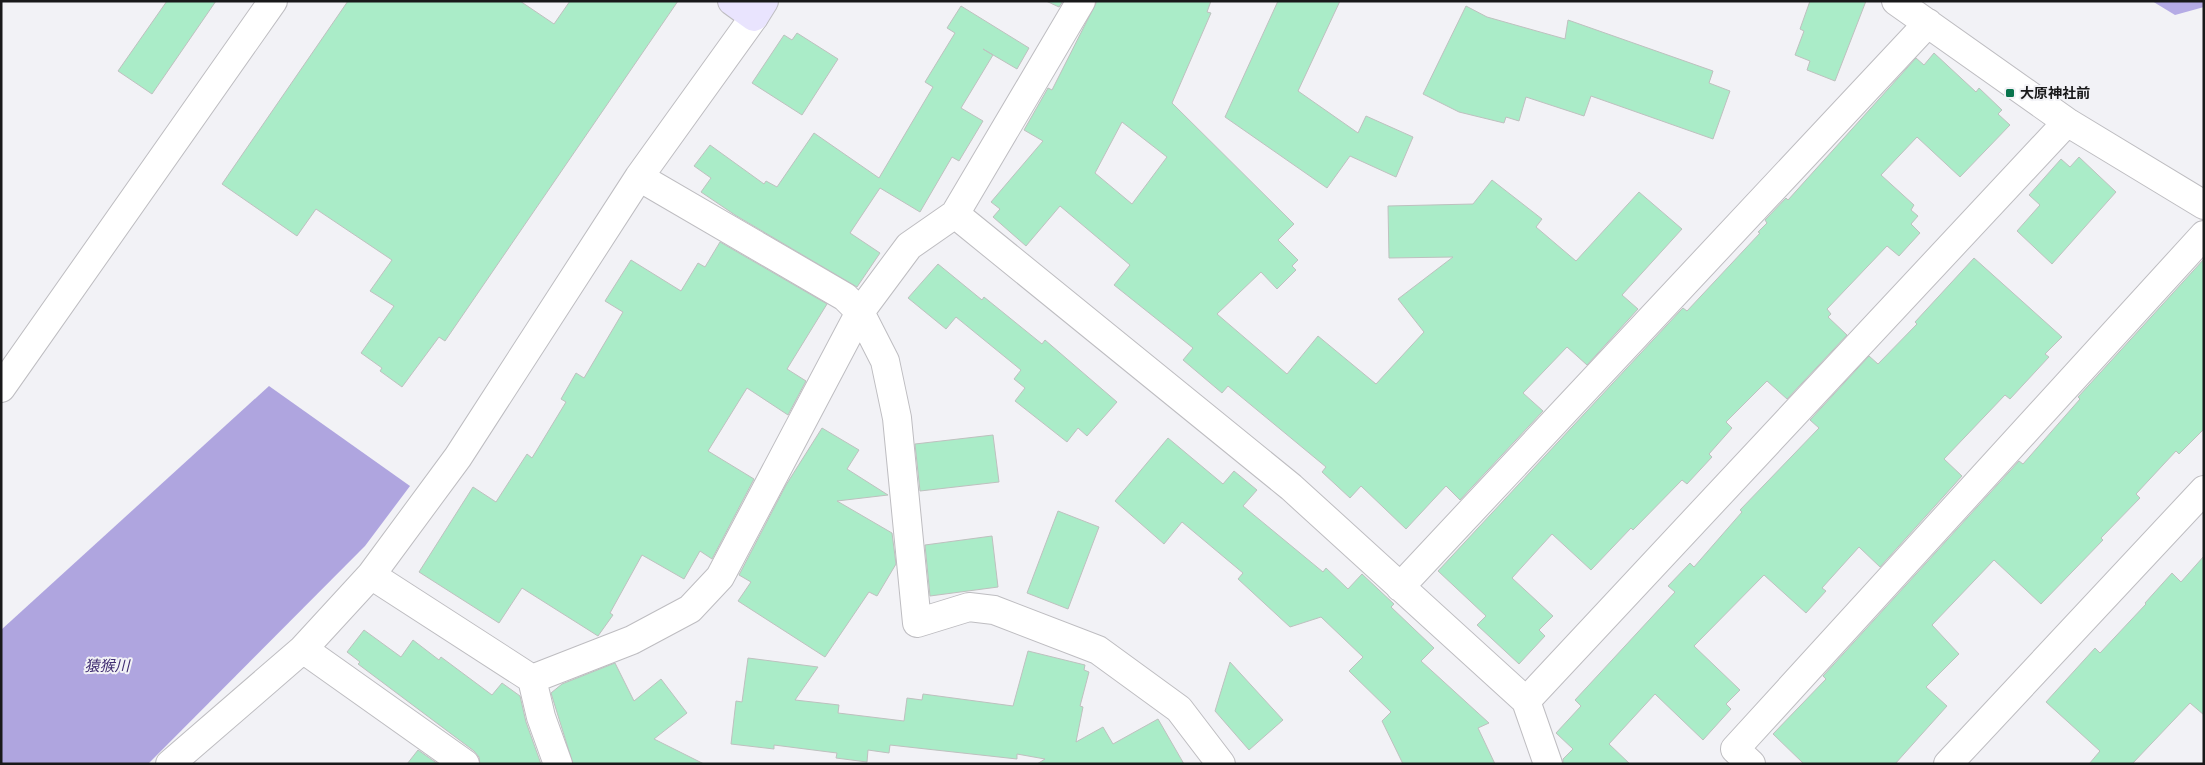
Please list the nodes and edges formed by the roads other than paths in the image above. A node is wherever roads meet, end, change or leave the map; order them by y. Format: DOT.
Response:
graph roads {
  1 [pos="274,1"];
  2 [pos="1081,1"];
  3 [pos="1896,1"];
  4 [pos="750,6"];
  5 [pos="1928,24"];
  6 [pos="2067,122"];
  7 [pos="639,177"];
  8 [pos="2204,205"];
  9 [pos="955,214"];
  10 [pos="2204,235"];
  11 [pos="860,312"];
  12 [pos="1,388"];
  13 [pos="2204,490"];
  14 [pos="371,575"];
  15 [pos="1400,587"];
  16 [pos="303,649"];
  17 [pos="532,679"];
  18 [pos="1526,701"];
  19 [pos="170,764"];
  20 [pos="465,764"];
  21 [pos="558,764"];
  22 [pos="1221,764"];
  23 [pos="1548,764"];
  24 [pos="1751,764"];
  25 [pos="1948,764"];
  1 -- 12 [label="street"];
  2 -- 9 [label="street"];
  3 -- 5 [label="street"];
  4 -- 7 [label="street"];
  5 -- 6 [label="street"];
  5 -- 15 [label="street"];
  6 -- 8 [label="street"];
  6 -- 18 [label="street"];
  7 -- 11 [label="street"];
  7 -- 14 [label="street"];
  9 -- 11 [label="street"];
  9 -- 15 [label="street"];
  10 -- 24 [label="street"];
  11 -- 17 [label="street"];
  11 -- 22 [label="street"];
  13 -- 25 [label="street"];
  14 -- 16 [label="street"];
  14 -- 17 [label="street"];
  15 -- 18 [label="street"];
  16 -- 19 [label="street"];
  16 -- 20 [label="street"];
  17 -- 21 [label="street"];
  18 -- 23 [label="street"];
}
